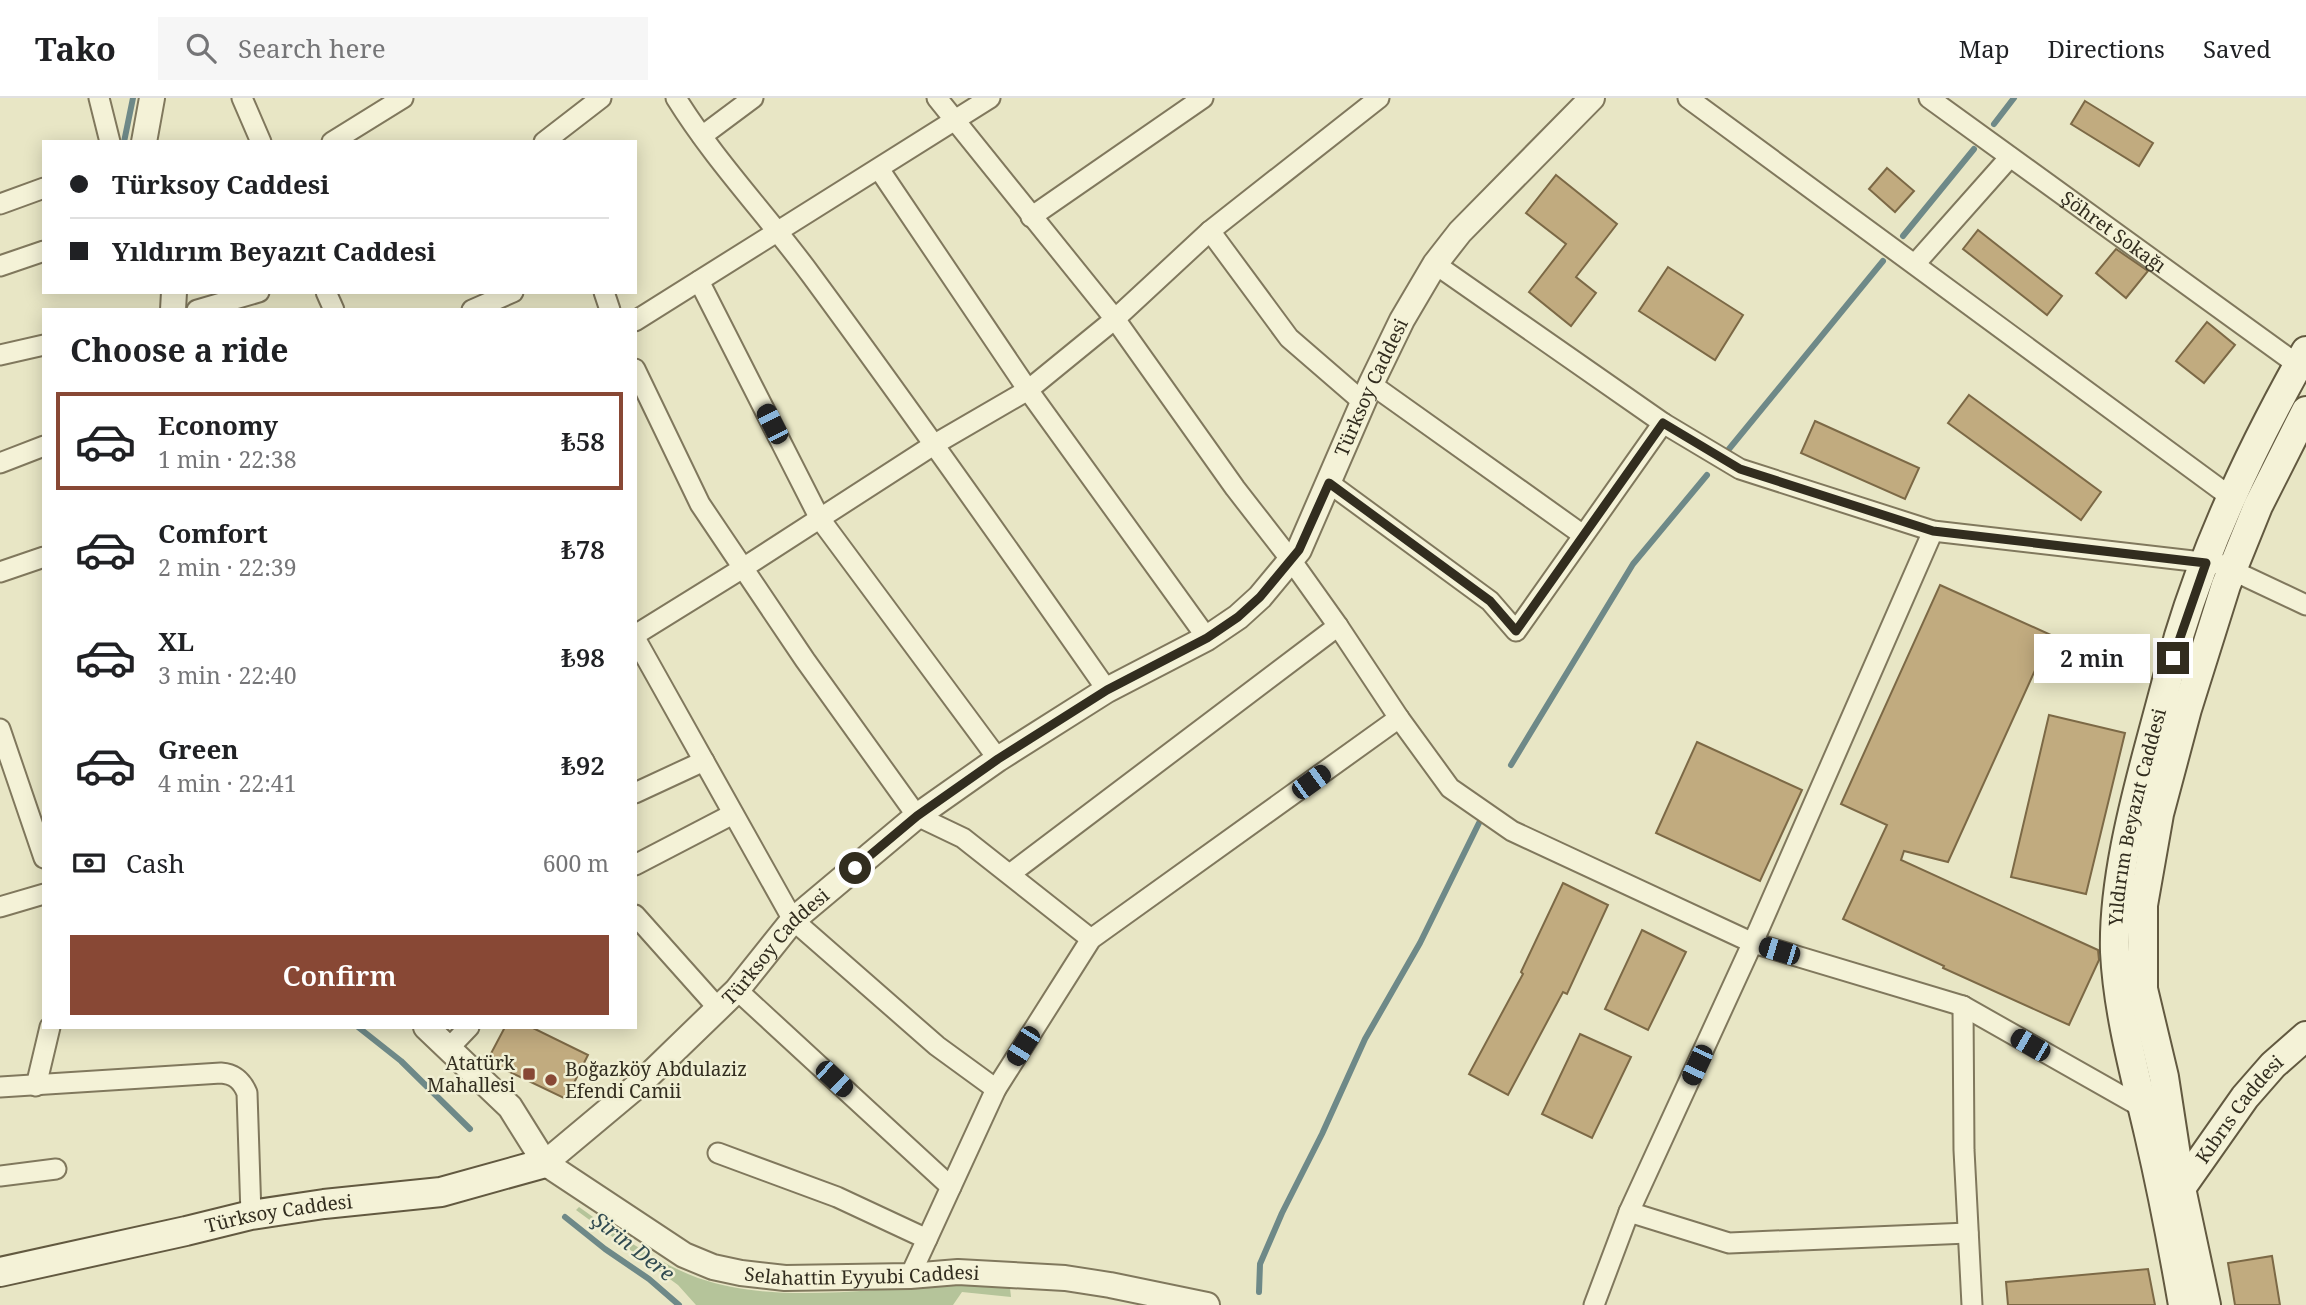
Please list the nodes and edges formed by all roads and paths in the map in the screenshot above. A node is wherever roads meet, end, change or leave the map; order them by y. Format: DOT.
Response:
graph roads {
  1 [pos="99,98"];
  2 [pos="152,98"];
  3 [pos="242,98"];
  4 [pos="403,98"];
  5 [pos="601,98"];
  6 [pos="676,98"];
  7 [pos="753,98"];
  8 [pos="937,98"];
  9 [pos="990,98"];
  10 [pos="1203,98"];
  11 [pos="1379,98"];
  12 [pos="1688,98"];
  13 [pos="1929,98"];
  14 [pos="1579,102"];
  15 [pos="955,121"];
  16 [pos="702,136"];
  17 [pos="110,140"];
  18 [pos="144,140"];
  19 [pos="260,140"];
  20 [pos="335,140"];
  21 [pos="547,140"];
  22 [pos="2010,157"];
  23 [pos="879,169"];
  24 [pos="42,189"];
  25 [pos="0,204"];
  26 [pos="1031,217"];
  27 [pos="779,231"];
  28 [pos="1210,231"];
  29 [pos="42,252"];
  30 [pos="1435,264"];
  31 [pos="1915,264"];
  32 [pos="0,266"];
  33 [pos="699,281"];
  34 [pos="252,294"];
  35 [pos="508,294"];
  36 [pos="204,308"];
  37 [pos="477,308"];
  38 [pos="1115,319"];
  39 [pos="637,320"];
  40 [pos="42,345"];
  41 [pos="0,355"];
  42 [pos="2302,358"];
  43 [pos="637,373"];
  44 [pos="1028,390"];
  45 [pos="1367,393"];
  46 [pos="2306,411"];
  47 [pos="1663,423"];
  48 [pos="935,444"];
  49 [pos="42,447"];
  50 [pos="0,463"];
  51 [pos="1329,483"];
  52 [pos="2232,498"];
  53 [pos="820,519"];
  54 [pos="1933,531"];
  55 [pos="1583,535"];
  56 [pos="42,558"];
  57 [pos="1291,560"];
  58 [pos="2218,566"];
  59 [pos="743,568"];
  60 [pos="0,572"];
  61 [pos="2306,605"];
  62 [pos="1338,626"];
  63 [pos="637,635"];
  64 [pos="1207,638"];
  65 [pos="637,640"];
  66 [pos="1107,690"];
  67 [pos="1399,719"];
  68 [pos="0,729"];
  69 [pos="998,759"];
  70 [pos="704,761"];
  71 [pos="637,792"];
  72 [pos="733,814"];
  73 [pos="917,816"];
  74 [pos="42,852"];
  75 [pos="637,864"];
  76 [pos="1010,874"];
  77 [pos="42,895"];
  78 [pos="0,907"];
  79 [pos="637,917"];
  80 [pos="793,920"];
  81 [pos="1090,939"];
  82 [pos="1753,943"];
  83 [pos="737,990"];
  84 [pos="1963,1006"];
  85 [pos="718,1008"];
  86 [pos="50,1029"];
  87 [pos="428,1029"];
  88 [pos="467,1029"];
  89 [pos="2306,1036"];
  90 [pos="448,1049"];
  91 [pos="36,1086"];
  92 [pos="0,1087"];
  93 [pos="996,1089"];
  94 [pos="2143,1108"];
  95 [pos="718,1153"];
  96 [pos="545,1163"];
  97 [pos="56,1169"];
  98 [pos="0,1176"];
  99 [pos="951,1187"];
  100 [pos="2181,1188"];
  101 [pos="1629,1212"];
  102 [pos="251,1215"];
  103 [pos="1968,1233"];
  104 [pos="927,1239"];
  105 [pos="0,1272"];
  106 [pos="910,1276"];
  107 [pos="1208,1305"];
  108 [pos="1594,1305"];
  109 [pos="1972,1305"];
  110 [pos="2183,1305"];
  111 [pos="2206,1305"];
  1 -- 17 [label="street"];
  2 -- 18 [label="street"];
  3 -- 19 [label="street"];
  4 -- 20 [label="street"];
  5 -- 21 [label="street"];
  6 -- 16 [label="street"];
  7 -- 16 [label="street"];
  8 -- 15 [label="street"];
  9 -- 15 [label="street"];
  10 -- 26 [label="street"];
  11 -- 28 [label="street"];
  12 -- 31 [label="street"];
  13 -- 22 [label="street, Şöhret Sokağı"];
  14 -- 30 [label="street, Türksoy Caddesi"];
  15 -- 23 [label="street"];
  15 -- 26 [label="street"];
  16 -- 27 [label="street"];
  22 -- 31 [label="street"];
  22 -- 42 [label="street, Şöhret Sokağı"];
  23 -- 27 [label="street"];
  23 -- 44 [label="street"];
  24 -- 25 [label="street"];
  26 -- 38 [label="street"];
  27 -- 33 [label="street"];
  27 -- 48 [label="street"];
  28 -- 38 [label="street"];
  28 -- 45 [label="street"];
  29 -- 32 [label="street"];
  30 -- 45 [label="street, Türksoy Caddesi"];
  30 -- 47 [label="street"];
  31 -- 52 [label="street"];
  33 -- 39 [label="street"];
  33 -- 53 [label="street"];
  34 -- 36 [label="street"];
  35 -- 37 [label="street"];
  38 -- 44 [label="street"];
  38 -- 57 [label="street"];
  40 -- 41 [label="street"];
  42 -- 52 [label="main road, Yıldırım Beyazıt Caddesi"];
  43 -- 59 [label="street"];
  44 -- 48 [label="street"];
  44 -- 64 [label="street"];
  45 -- 51 [label="street, Türksoy Caddesi"];
  45 -- 55 [label="street"];
  46 -- 58 [label="main road"];
  47 -- 54 [label="street"];
  47 -- 55 [label="street"];
  48 -- 53 [label="street"];
  48 -- 66 [label="street"];
  49 -- 50 [label="street"];
  51 -- 55 [label="street"];
  51 -- 57 [label="street, Türksoy Caddesi"];
  52 -- 58 [label="main road, Yıldırım Beyazıt Caddesi"];
  53 -- 59 [label="street"];
  53 -- 69 [label="street"];
  54 -- 58 [label="street"];
  54 -- 82 [label="street"];
  56 -- 60 [label="street"];
  57 -- 62 [label="street"];
  57 -- 64 [label="street, Türksoy Caddesi"];
  58 -- 61 [label="street"];
  58 -- 94 [label="main road, Yıldırım Beyazıt Caddesi"];
  58 -- 100 [label="main road"];
  59 -- 63 [label="street"];
  59 -- 73 [label="street"];
  62 -- 67 [label="street"];
  62 -- 76 [label="street"];
  64 -- 66 [label="street, Türksoy Caddesi"];
  65 -- 70 [label="street"];
  66 -- 69 [label="street, Türksoy Caddesi"];
  67 -- 81 [label="street"];
  67 -- 82 [label="street"];
  68 -- 74 [label="street"];
  69 -- 73 [label="street, Türksoy Caddesi"];
  70 -- 71 [label="street"];
  70 -- 72 [label="street"];
  72 -- 75 [label="street"];
  72 -- 80 [label="street"];
  73 -- 76 [label="street"];
  73 -- 80 [label="street, Türksoy Caddesi"];
  76 -- 81 [label="street"];
  77 -- 78 [label="street"];
  79 -- 85 [label="street"];
  80 -- 83 [label="street, Türksoy Caddesi"];
  80 -- 93 [label="street"];
  81 -- 93 [label="street"];
  82 -- 84 [label="street"];
  82 -- 101 [label="street"];
  83 -- 85 [label="street, Türksoy Caddesi"];
  83 -- 99 [label="street"];
  84 -- 94 [label="street"];
  84 -- 103 [label="street"];
  85 -- 96 [label="street, Türksoy Caddesi"];
  86 -- 91 [label="street"];
  87 -- 90 [label="street"];
  88 -- 90 [label="street"];
  89 -- 100 [label="main road, Kıbrıs Caddesi"];
  90 -- 96 [label="street"];
  91 -- 92 [label="street"];
  91 -- 102 [label="street"];
  93 -- 99 [label="street"];
  94 -- 110 [label="main road, Yıldırım Beyazıt Caddesi"];
  95 -- 104 [label="street"];
  96 -- 102 [label="main road, Türksoy Caddesi"];
  96 -- 106 [label="street, Selahattin Eyyubi Caddesi"];
  97 -- 98 [label="street"];
  99 -- 104 [label="street"];
  100 -- 111 [label="main road"];
  101 -- 103 [label="street"];
  101 -- 108 [label="street"];
  102 -- 105 [label="main road, Türksoy Caddesi"];
  103 -- 109 [label="street"];
  104 -- 106 [label="street"];
  106 -- 107 [label="street, Selahattin Eyyubi Caddesi"];
}
